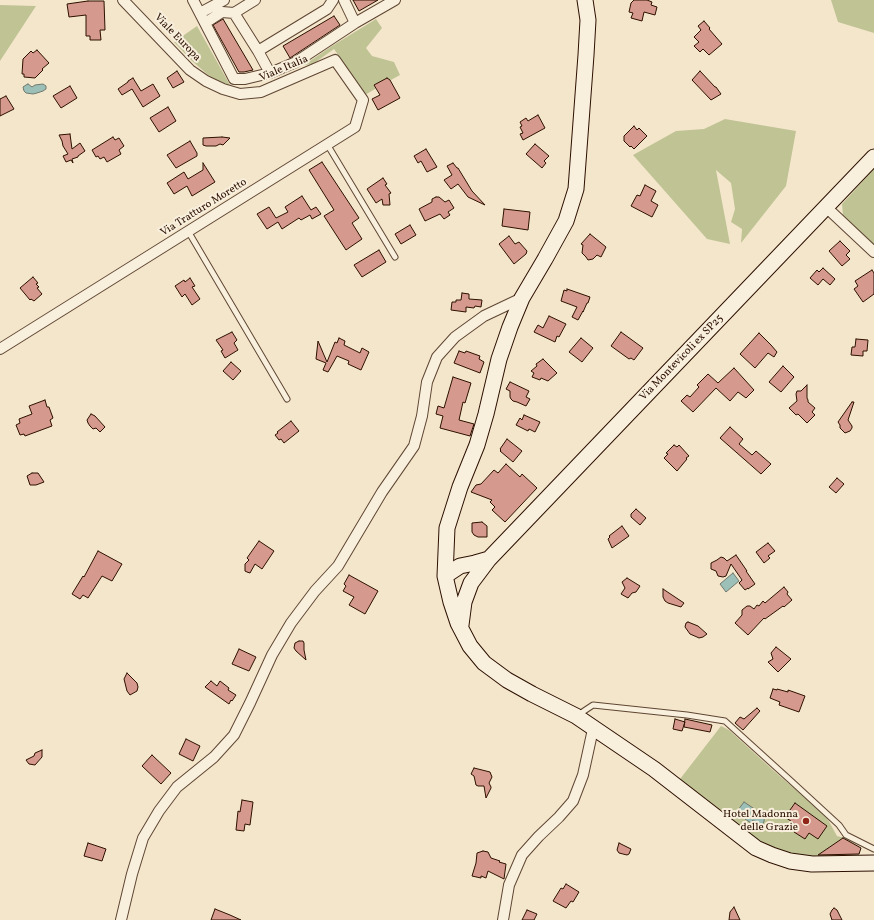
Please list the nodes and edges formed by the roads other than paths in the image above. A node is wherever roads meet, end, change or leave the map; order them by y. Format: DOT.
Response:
graph roads {
  1 [pos="123,0"];
  2 [pos="193,0"];
  3 [pos="224,0"];
  4 [pos="255,0"];
  5 [pos="333,0"];
  6 [pos="344,0"];
  7 [pos="395,0"];
  8 [pos="585,0"];
  9 [pos="200,13"];
  10 [pos="234,13"];
  11 [pos="355,23"];
  12 [pos="205,24"];
  13 [pos="258,51"];
  14 [pos="335,60"];
  15 [pos="296,62"];
  16 [pos="270,73"];
  17 [pos="303,74"];
  18 [pos="240,94"];
  19 [pos="327,144"];
  20 [pos="874,157"];
  21 [pos="826,207"];
  22 [pos="188,231"];
  23 [pos="874,252"];
  24 [pos="395,257"];
  25 [pos="522,298"];
  26 [pos="0,349"];
  27 [pos="287,399"];
  28 [pos="445,549"];
  29 [pos="490,559"];
  30 [pos="475,563"];
  31 [pos="445,576"];
  32 [pos="471,583"];
  33 [pos="460,628"];
  34 [pos="576,716"];
  35 [pos="593,729"];
  36 [pos="874,849"];
  37 [pos="874,863"];
  38 [pos="122,920"];
  39 [pos="503,920"];
  1 -- 18 [label="street, Viale Europa"];
  2 -- 9 [label="street"];
  3 -- 9 [label="street"];
  4 -- 10 [label="street"];
  5 -- 13 [label="street"];
  6 -- 11 [label="street"];
  7 -- 11 [label="street"];
  8 -- 25 [label="street"];
  9 -- 12 [label="street"];
  10 -- 12 [label="street"];
  10 -- 13 [label="street"];
  11 -- 15 [label="street"];
  12 -- 16 [label="street"];
  13 -- 16 [label="street"];
  14 -- 17 [label="street, Viale Italia"];
  14 -- 19 [label="street, Via Tratturo Moretto"];
  15 -- 16 [label="street"];
  15 -- 17 [label="street"];
  17 -- 18 [label="street, Viale Italia"];
  19 -- 22 [label="street, Via Tratturo Moretto"];
  19 -- 24 [label="lane"];
  20 -- 21 [label="street, Via Montevicoli ex SP25"];
  21 -- 23 [label="street"];
  21 -- 29 [label="street, Via Montevicoli ex SP25"];
  22 -- 26 [label="street, Via Tratturo Moretto"];
  22 -- 27 [label="lane"];
  25 -- 28 [label="street"];
  25 -- 38 [label="street"];
  28 -- 30 [label="street"];
  28 -- 31 [label="street"];
  29 -- 30 [label="street"];
  29 -- 32 [label="street, Via Montevicoli ex SP25"];
  30 -- 31 [label="street"];
  31 -- 32 [label="street"];
  31 -- 33 [label="street"];
  32 -- 33 [label="street, Via Montevicoli ex SP25"];
  33 -- 34 [label="street"];
  34 -- 35 [label="street"];
  34 -- 36 [label="lane"];
  35 -- 37 [label="street"];
  35 -- 39 [label="street"];
}
